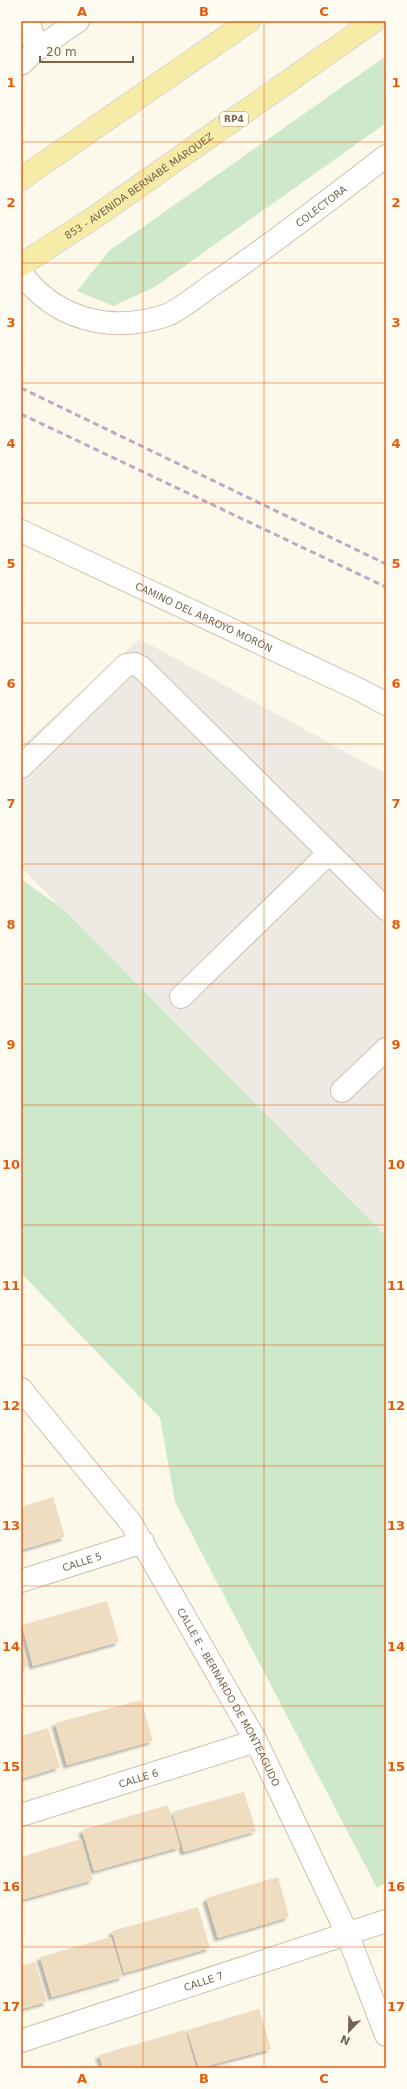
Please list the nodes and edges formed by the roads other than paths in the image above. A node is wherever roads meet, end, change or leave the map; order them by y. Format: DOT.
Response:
graph roads {
  1 [pos="29,21"];
  2 [pos="78,21"];
  3 [pos="249,21"];
  4 [pos="374,21"];
  5 [pos="29,57"];
  6 [pos="386,156"];
  7 [pos="21,179"];
  8 [pos="21,265"];
  9 [pos="21,273"];
  10 [pos="21,531"];
  11 [pos="386,704"];
  12 [pos="21,767"];
  13 [pos="328,853"];
  14 [pos="386,909"];
  15 [pos="181,996"];
  16 [pos="386,1049"];
  17 [pos="342,1091"];
  18 [pos="21,1389"];
  19 [pos="143,1542"];
  20 [pos="21,1581"];
  21 [pos="256,1741"];
  22 [pos="21,1815"];
  23 [pos="386,1921"];
  24 [pos="348,1933"];
  25 [pos="386,2035"];
  26 [pos="21,2041"];
  1 -- 5 [label="street"];
  2 -- 5 [label="street"];
  3 -- 7 [label="main road"];
  4 -- 8 [label="main road, 853 - AVENIDA BERNABÉ MÁRQUEZ / RP4"];
  6 -- 9 [label="street, COLECTORA"];
  10 -- 11 [label="street, CAMINO DEL ARROYO MORÓN"];
  12 -- 13 [label="street"];
  13 -- 14 [label="street"];
  13 -- 15 [label="street"];
  16 -- 17 [label="street"];
  18 -- 19 [label="street, CALLE E - BERNARDO DE MONTEAGUDO"];
  19 -- 20 [label="street, CALLE 5"];
  19 -- 21 [label="street, CALLE E - BERNARDO DE MONTEAGUDO"];
  21 -- 22 [label="street, CALLE 6"];
  21 -- 24 [label="street, CALLE E - BERNARDO DE MONTEAGUDO"];
  23 -- 24 [label="street, CALLE 7"];
  24 -- 25 [label="street, CALLE E - BERNARDO DE MONTEAGUDO"];
  24 -- 26 [label="street, CALLE 7"];
}
